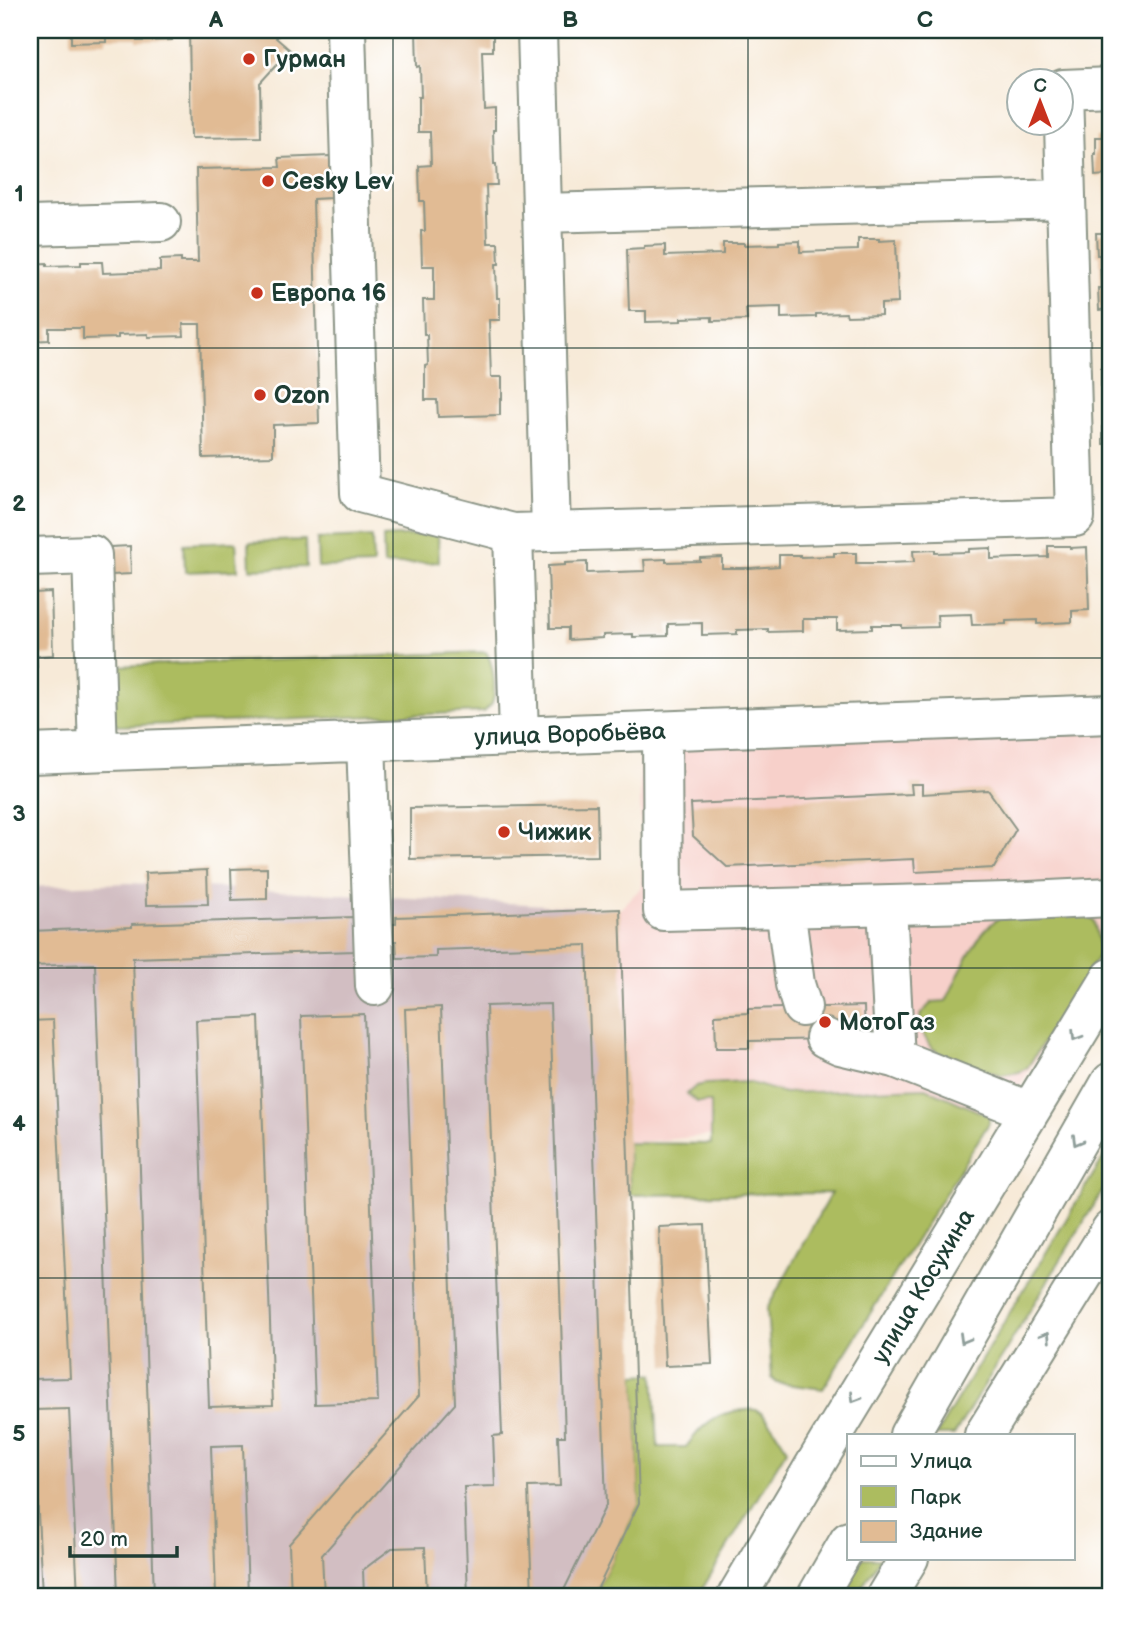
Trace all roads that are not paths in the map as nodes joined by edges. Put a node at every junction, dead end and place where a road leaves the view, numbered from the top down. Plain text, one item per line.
1 (346, 30) edge
2 (537, 30) edge
3 (1111, 87) edge
4 (1065, 199) junction
5 (542, 213) junction
6 (161, 222) dead end
7 (30, 226) edge
8 (551, 532) junction
9 (513, 533) junction
10 (30, 557) edge
11 (1111, 715) edge
12 (662, 730) junction
13 (519, 736) junction
14 (366, 742) junction
15 (98, 751) junction
16 (30, 754) edge
17 (1111, 897) edge
18 (887, 906) junction
19 (785, 908) junction
20 (1111, 978) edge
21 (375, 986) dead end
22 (802, 1007) dead end
23 (825, 1038) dead end
24 (895, 1058) junction
25 (1111, 1082) edge
26 (1029, 1111) junction
27 (1111, 1230) edge
28 (910, 1434) edge
29 (985, 1434) edge
30 (847, 1544) edge
31 (908, 1560) edge
32 (737, 1596) edge
33 (817, 1596) edge
34 (886, 1596) edge

1 - 9 street
2 - 5 street
3 - 4 street
4 - 5 street
4 - 8 street
5 - 8 street
6 - 7 street
8 - 9 street
9 - 13 street
10 - 15 street
11 - 12 street, улица Воробьёва
12 - 13 street, улица Воробьёва
12 - 19 street
13 - 14 street, улица Воробьёва
14 - 15 street, улица Воробьёва
14 - 21 street
15 - 16 street, улица Воробьёва
17 - 18 street
18 - 19 street
18 - 24 street
19 - 22 street
20 -> 26 street, улица Косухина
23 - 24 street
24 - 26 street
25 -> 28 street
26 -> 32 street, улица Косухина
29 -> 27 street
30 - 33 street
31 - 34 street

